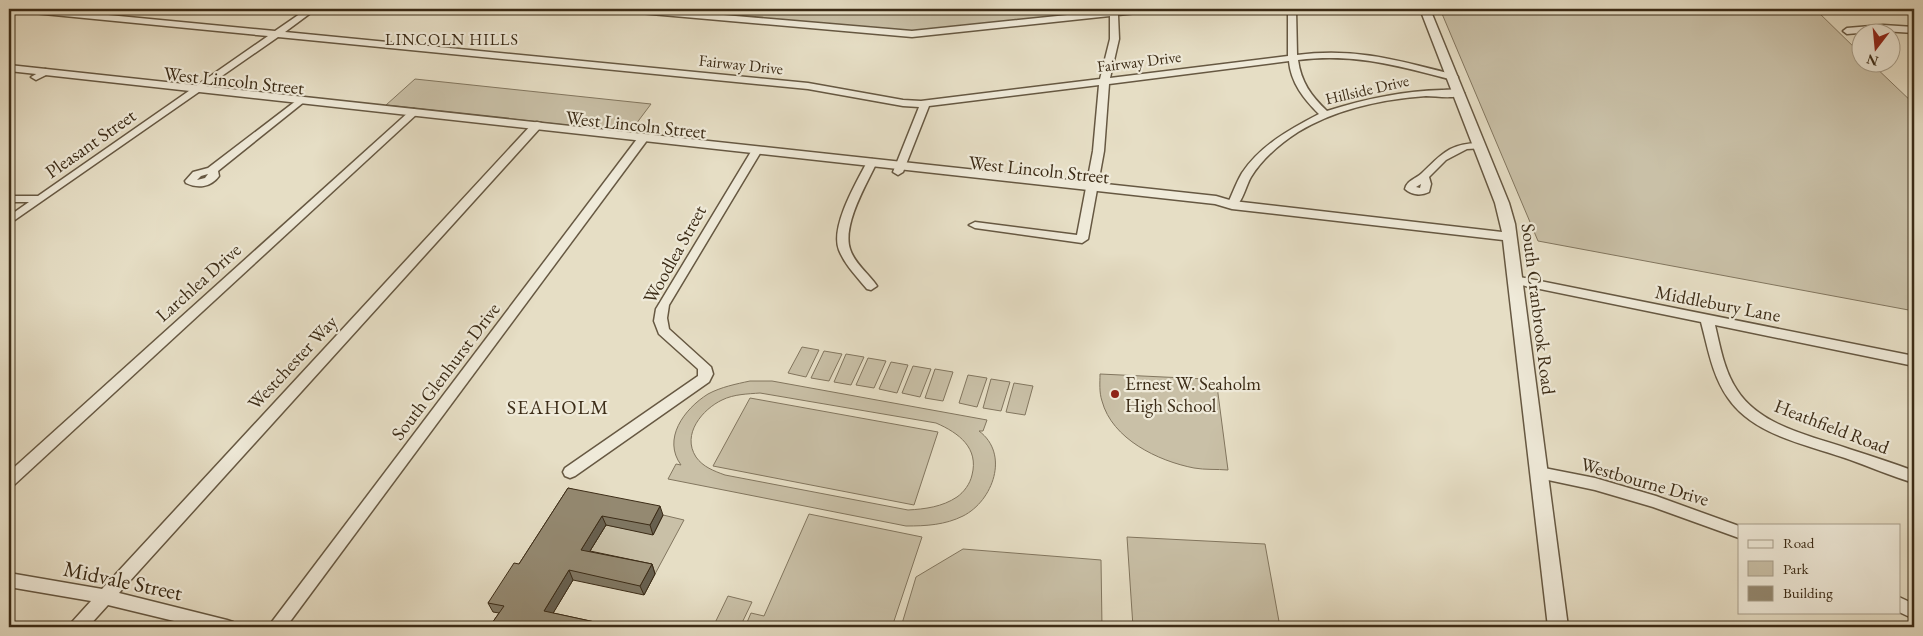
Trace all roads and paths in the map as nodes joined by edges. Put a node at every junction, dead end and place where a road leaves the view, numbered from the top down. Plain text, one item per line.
1 (23, 9) edge
2 (312, 9) edge
3 (628, 9) edge
4 (1147, 9) edge
5 (1292, 9) edge
6 (1425, 9) edge
7 (1113, 12) junction
8 (1914, 30) edge
9 (1847, 31) dead end
10 (277, 34) junction
11 (1293, 57) junction
12 (9, 68) edge
13 (9, 74) edge
14 (41, 75) junction
15 (1452, 77) junction
16 (1105, 80) junction
17 (194, 91) junction
18 (1459, 93) junction
19 (297, 103) junction
20 (925, 103) junction
21 (411, 115) junction
22 (1326, 115) junction
23 (534, 128) junction
24 (641, 140) junction
25 (1480, 146) junction
26 (755, 153) junction
27 (871, 166) junction
28 (900, 169) junction
29 (212, 170) dead end
30 (1424, 177) dead end
31 (1089, 190) junction
32 (9, 199) edge
33 (39, 199) junction
34 (1232, 205) junction
35 (9, 220) edge
36 (976, 225) dead end
37 (1510, 237) junction
38 (1515, 280) junction
39 (871, 286) dead end
40 (1707, 320) junction
41 (1914, 361) edge
42 (570, 472) dead end
43 (1538, 473) junction
44 (1914, 477) edge
45 (9, 481) edge
46 (1738, 532) edge
47 (9, 580) edge
48 (106, 597) junction
49 (1900, 605) edge
50 (1914, 612) edge
51 (78, 627) edge
52 (227, 627) edge
53 (276, 627) edge
54 (1558, 627) edge

1 - 10 street, Fairway Drive
2 - 10 street, Pleasant Street
3 - 7 street
4 - 7 street
5 - 11 street
6 - 15 street, South Cranbrook Road
7 - 16 street
8 - 9 street
10 - 17 street, Pleasant Street
10 - 20 street, Fairway Drive
11 - 15 street, Fairway Drive
11 - 16 street, Fairway Drive
11 - 22 street
12 - 14 street, West Lincoln Street
13 - 14 street, West Lincoln Street
14 - 17 street, West Lincoln Street
15 - 18 street, South Cranbrook Road
16 - 20 street, Fairway Drive
16 - 31 street
17 - 19 street, West Lincoln Street
17 - 33 street, Pleasant Street
18 - 22 street, Hillside Drive
18 - 25 street, South Cranbrook Road
19 - 21 street, West Lincoln Street
19 - 29 street
20 - 28 street
21 - 23 street, West Lincoln Street
21 - 45 street, Larchlea Drive
22 - 34 street, Hillside Drive
23 - 24 street, West Lincoln Street
23 - 48 street, Westchester Way
24 - 26 street, West Lincoln Street
24 - 53 street, South Glenhurst Drive
25 - 30 street
25 - 37 street, South Cranbrook Road
26 - 27 street, West Lincoln Street
26 - 42 street, Woodlea Street
27 - 28 street, West Lincoln Street
27 - 39 street
28 - 31 street, West Lincoln Street
31 - 34 street, West Lincoln Street
31 - 36 street
32 - 33 street
33 - 35 street, Pleasant Street
34 - 37 street, West Lincoln Street
37 - 38 street, South Cranbrook Road
38 - 40 street, Middlebury Lane
38 - 43 street, South Cranbrook Road
40 - 41 street, Middlebury Lane
40 - 44 street, Heathfield Road
43 - 46 street, Westbourne Drive
43 - 54 street, South Cranbrook Road
47 - 48 street, Midvale Street
48 - 51 street, Westchester Way
48 - 52 street, Midvale Street
49 - 50 street

